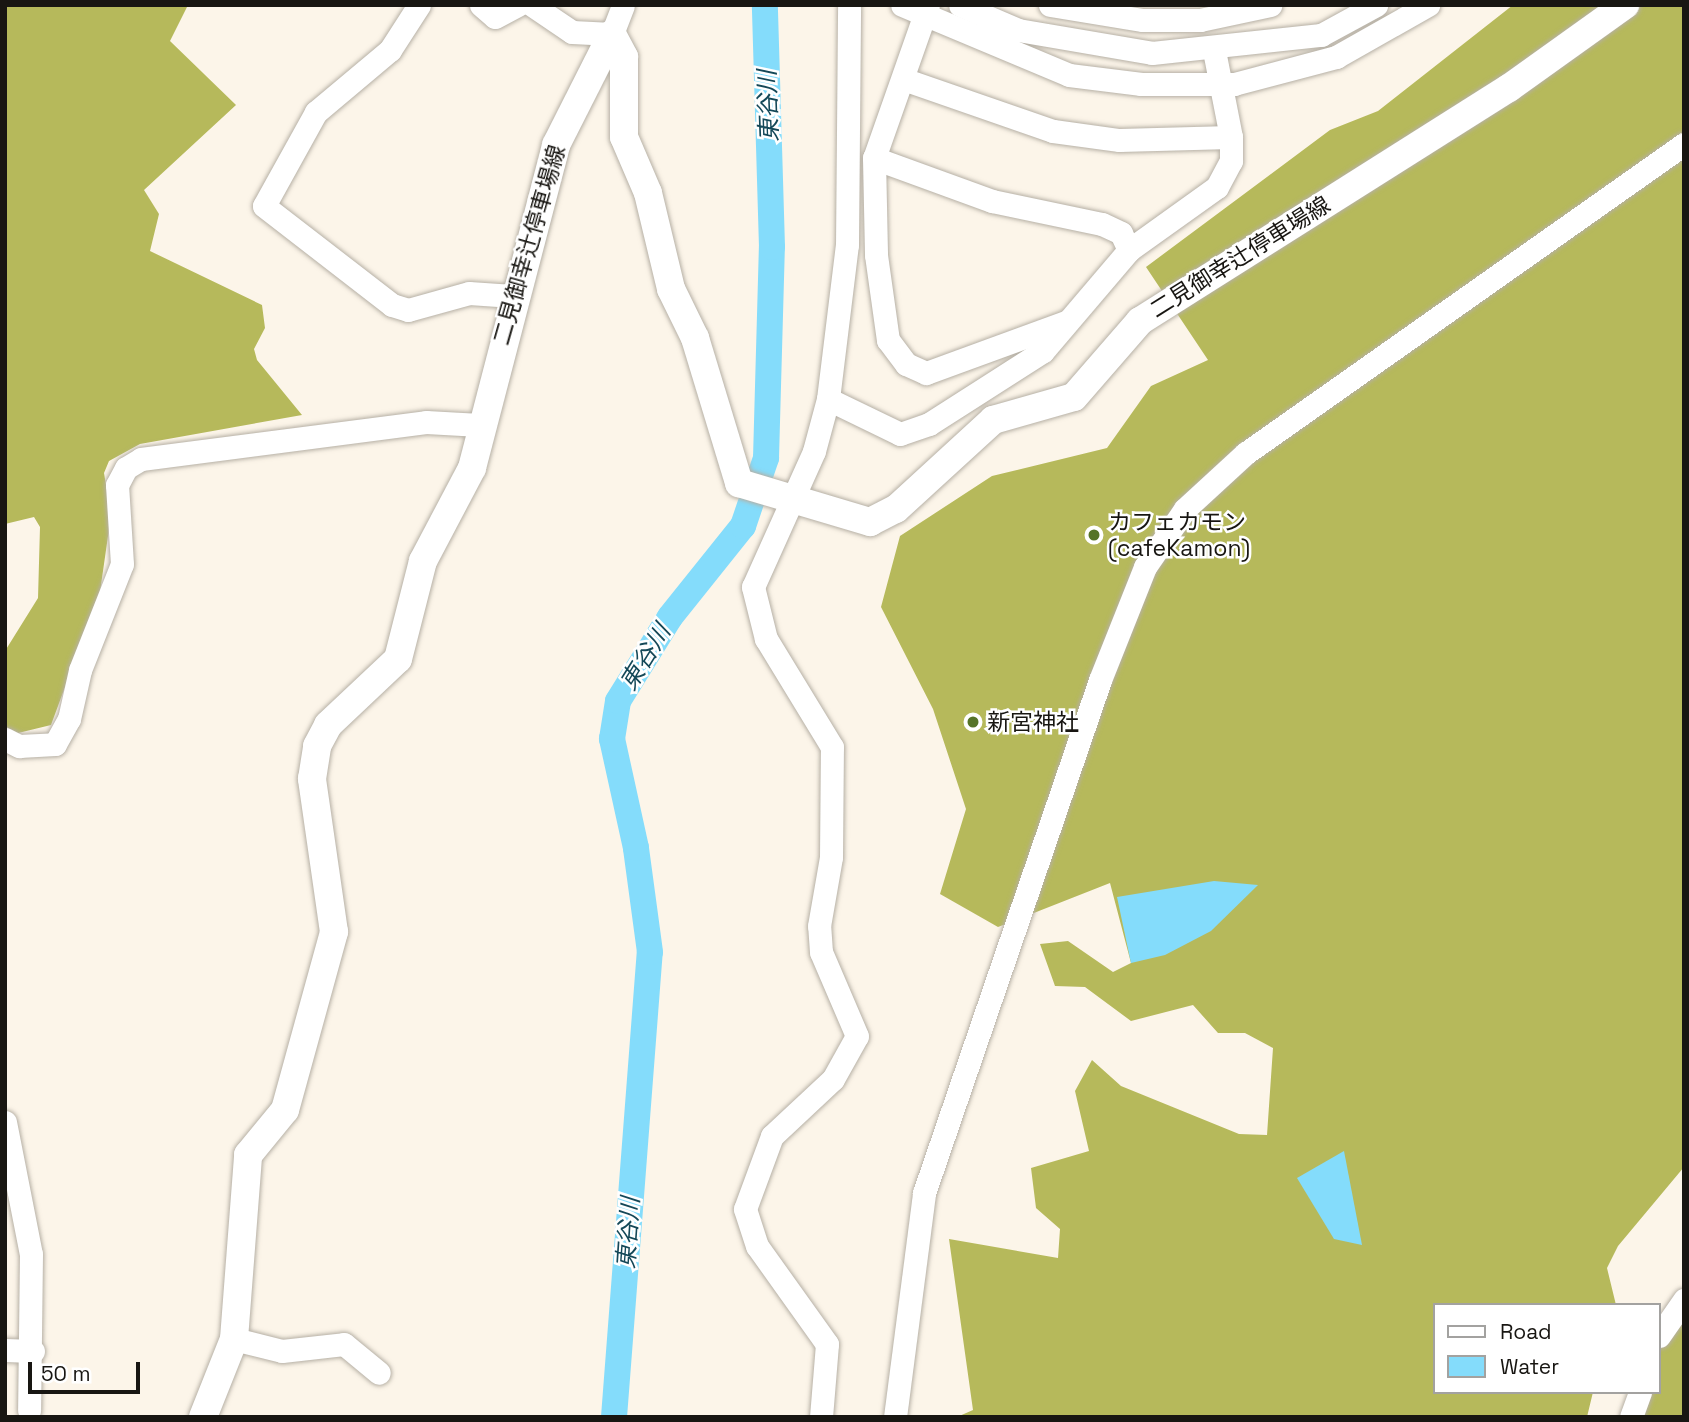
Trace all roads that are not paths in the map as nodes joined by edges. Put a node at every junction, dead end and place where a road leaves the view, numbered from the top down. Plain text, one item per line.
1 (418, 5) edge
2 (481, 5) edge
3 (518, 5) edge
4 (532, 5) edge
5 (622, 5) edge
6 (849, 5) edge
7 (902, 5) edge
8 (960, 5) edge
9 (1050, 5) edge
10 (1376, 5) edge
11 (1428, 5) edge
12 (1625, 5) edge
13 (1265, 6) edge
14 (926, 10) edge
15 (612, 34) junction
16 (1214, 50) junction
17 (902, 79) junction
18 (1221, 84) junction
19 (1231, 137) junction
20 (1684, 144) edge
21 (874, 158) junction
22 (1129, 250) junction
23 (513, 296) junction
24 (1065, 322) junction
25 (828, 399) junction
26 (480, 425) junction
27 (789, 502) junction
28 (5, 739) edge
29 (5, 1122) edge
30 (1684, 1300) edge
31 (1661, 1333) edge
32 (234, 1339) junction
33 (5, 1350) edge
34 (33, 1351) junction
35 (379, 1373) dead end
36 (1639, 1394) edge
37 (29, 1410) dead end
38 (204, 1417) edge
39 (821, 1417) edge
40 (895, 1417) edge
41 (1631, 1417) edge

1 - 23 street
2 - 3 street
4 - 15 street
5 - 15 street
6 - 25 street
7 - 14 street
8 - 16 street
9 - 13 street
10 - 16 street
11 - 18 street
12 - 27 main road, 二見御幸辻停車場線
14 - 17 street
14 - 18 street
15 - 23 main road, 二見御幸辻停車場線
15 - 27 main road, 二見御幸辻停車場線
16 - 18 street
17 - 19 street
17 - 21 street
18 - 19 street
19 - 22 street
20 - 40 street
21 - 22 street
21 - 24 street
22 - 24 street
23 - 26 main road, 二見御幸辻停車場線
24 - 25 street
25 - 27 street
26 - 28 street
26 - 32 main road, 二見御幸辻停車場線
27 - 39 street
29 - 34 street
30 - 31 street
32 - 35 street
32 - 38 main road, 二見御幸辻停車場線
33 - 34 street
34 - 37 street
36 - 41 street

